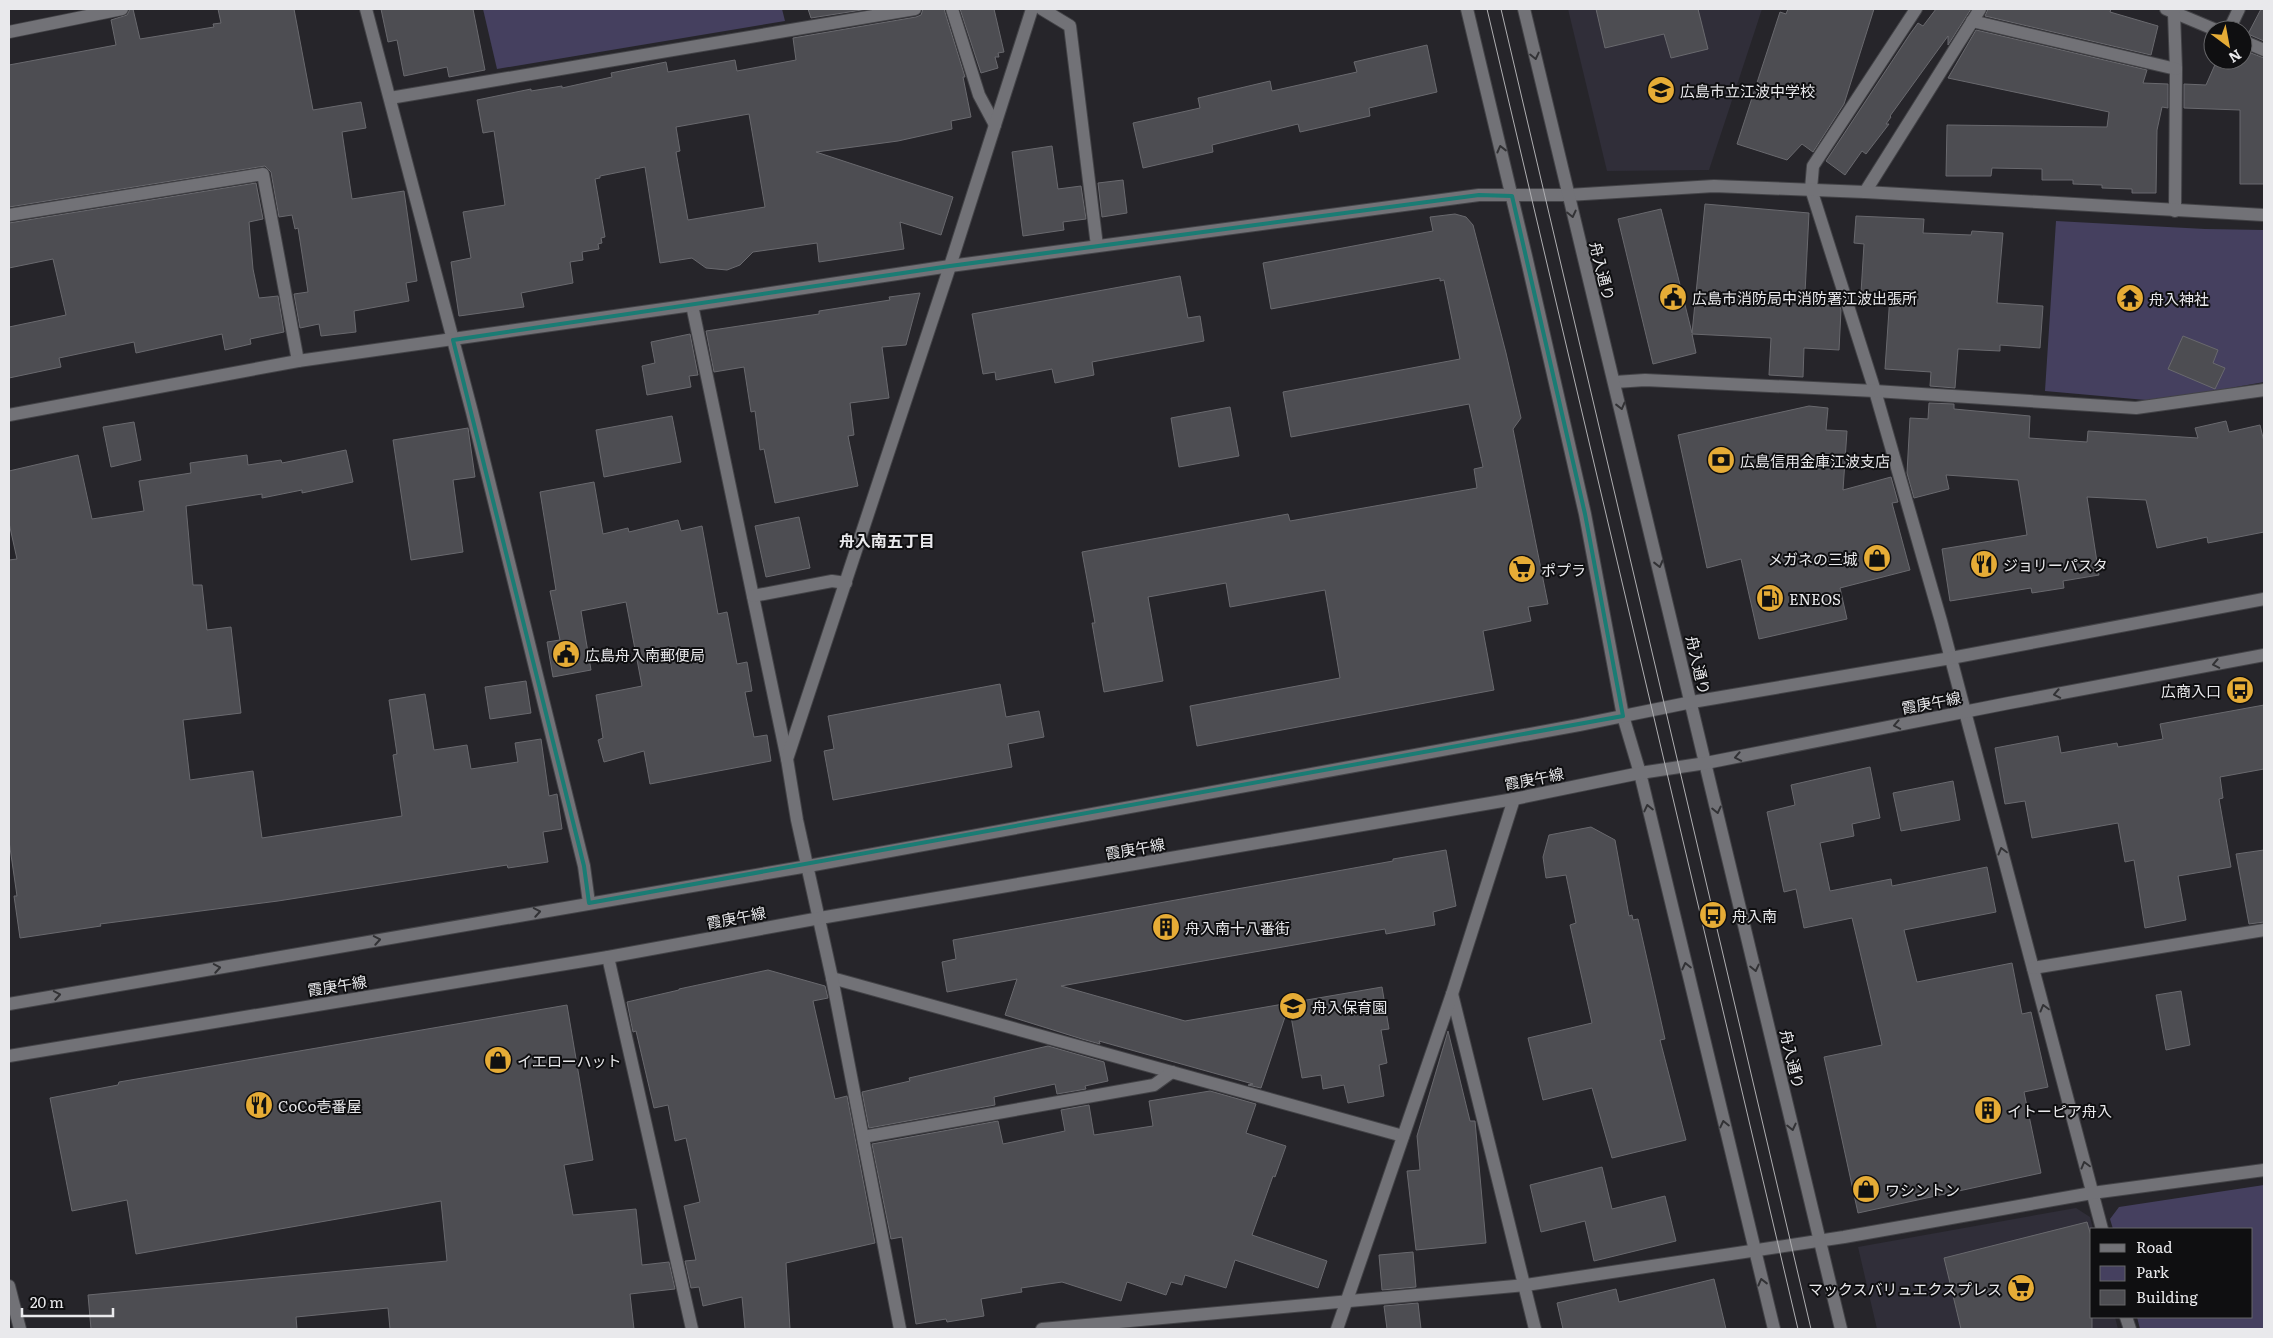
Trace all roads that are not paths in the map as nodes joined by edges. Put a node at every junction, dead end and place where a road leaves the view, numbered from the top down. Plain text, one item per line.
1 (122, 9) edge
2 (366, 9) edge
3 (915, 9) edge
4 (952, 9) edge
5 (1032, 9) edge
6 (1042, 9) edge
7 (1467, 9) edge
8 (1524, 9) edge
9 (1916, 9) edge
10 (1980, 9) edge
11 (2170, 11) edge
12 (72, 13) edge
13 (1972, 21) junction
14 (2203, 25) edge
15 (9, 32) edge
16 (2176, 69) junction
17 (390, 98) junction
18 (995, 125) junction
19 (1811, 189) junction
20 (1865, 192) junction
21 (1568, 195) junction
22 (1512, 196) junction
23 (2175, 211) junction
24 (2264, 215) edge
25 (9, 216) edge
26 (1097, 246) junction
27 (950, 266) junction
28 (692, 305) junction
29 (453, 340) junction
30 (298, 361) junction
31 (1615, 382) junction
32 (2264, 390) edge
33 (1875, 391) junction
34 (9, 415) edge
35 (846, 584) junction
36 (753, 596) junction
37 (2264, 599) edge
38 (2264, 655) edge
39 (1951, 658) junction
40 (1692, 702) junction
41 (1965, 711) junction
42 (1624, 716) junction
43 (787, 759) junction
44 (1706, 763) junction
45 (1640, 773) junction
46 (1514, 799) junction
47 (808, 866) junction
48 (589, 903) junction
49 (820, 918) junction
50 (2264, 930) edge
51 (608, 957) junction
52 (2034, 968) junction
53 (832, 978) junction
54 (1452, 994) junction
55 (9, 1004) edge
56 (9, 1056) edge
57 (1172, 1072) junction
58 (1403, 1136) junction
59 (863, 1138) junction
60 (2264, 1170) edge
61 (2092, 1193) junction
62 (2102, 1228) edge
63 (1819, 1241) junction
64 (1754, 1251) junction
65 (1526, 1285) junction
66 (9, 1286) edge
67 (1348, 1300) junction
68 (20, 1329) edge
69 (692, 1329) edge
70 (900, 1329) edge
71 (1042, 1329) edge
72 (1337, 1329) edge
73 (1535, 1329) edge
74 (1774, 1329) edge
75 (1841, 1329) edge

1 - 12 street
2 - 17 street
3 - 17 street
4 - 18 street
5 - 18 street
6 - 26 street
22 -> 7 street
8 -> 21 street, 舟入通り
9 - 19 street
10 - 13 street
11 - 14 street
11 - 16 street
12 - 15 street
13 - 16 street
13 - 20 street
16 - 23 street
17 - 29 street
18 - 27 street
19 - 20 street
19 - 21 street
19 - 33 street
20 - 23 street
21 - 22 street
21 -> 31 street, 舟入通り
22 - 26 street
22 - 42 street
23 - 24 street
25 - 30 street
26 - 27 street
27 - 28 street
27 - 35 street
28 - 29 street
28 - 36 street
29 - 30 street
29 - 48 street
30 - 34 street
31 - 33 street
31 -> 40 street, 舟入通り
32 - 33 street
33 - 39 street
35 - 36 street
35 - 43 street
36 - 43 street
37 - 39 street
38 -> 41 street, 霞庚午線
39 - 40 street
39 - 41 street
40 - 42 street
40 - 44 street, 舟入通り
41 -> 44 street, 霞庚午線
52 -> 41 street
42 - 45 street
42 - 47 street
43 - 47 street
44 - 45 street, 霞庚午線
44 -> 63 street, 舟入通り
45 - 46 street, 霞庚午線
64 -> 45 street
46 - 49 street, 霞庚午線
46 - 54 street
47 - 48 street
47 - 49 street
55 -> 48 street
49 - 51 street, 霞庚午線
49 - 53 street
50 - 52 street
51 - 56 street, 霞庚午線
51 - 69 street
61 -> 52 street
53 - 57 street
53 - 59 street
54 - 58 street
54 - 65 street
57 - 58 street
57 - 59 street
58 - 67 street
59 - 70 street
60 - 61 street
61 - 62 street
61 - 63 street
63 - 64 street
63 - 75 street, 舟入通り
64 - 65 street
74 -> 64 street
65 - 67 street
65 - 73 street
66 - 68 street
67 - 71 street
67 - 72 street

